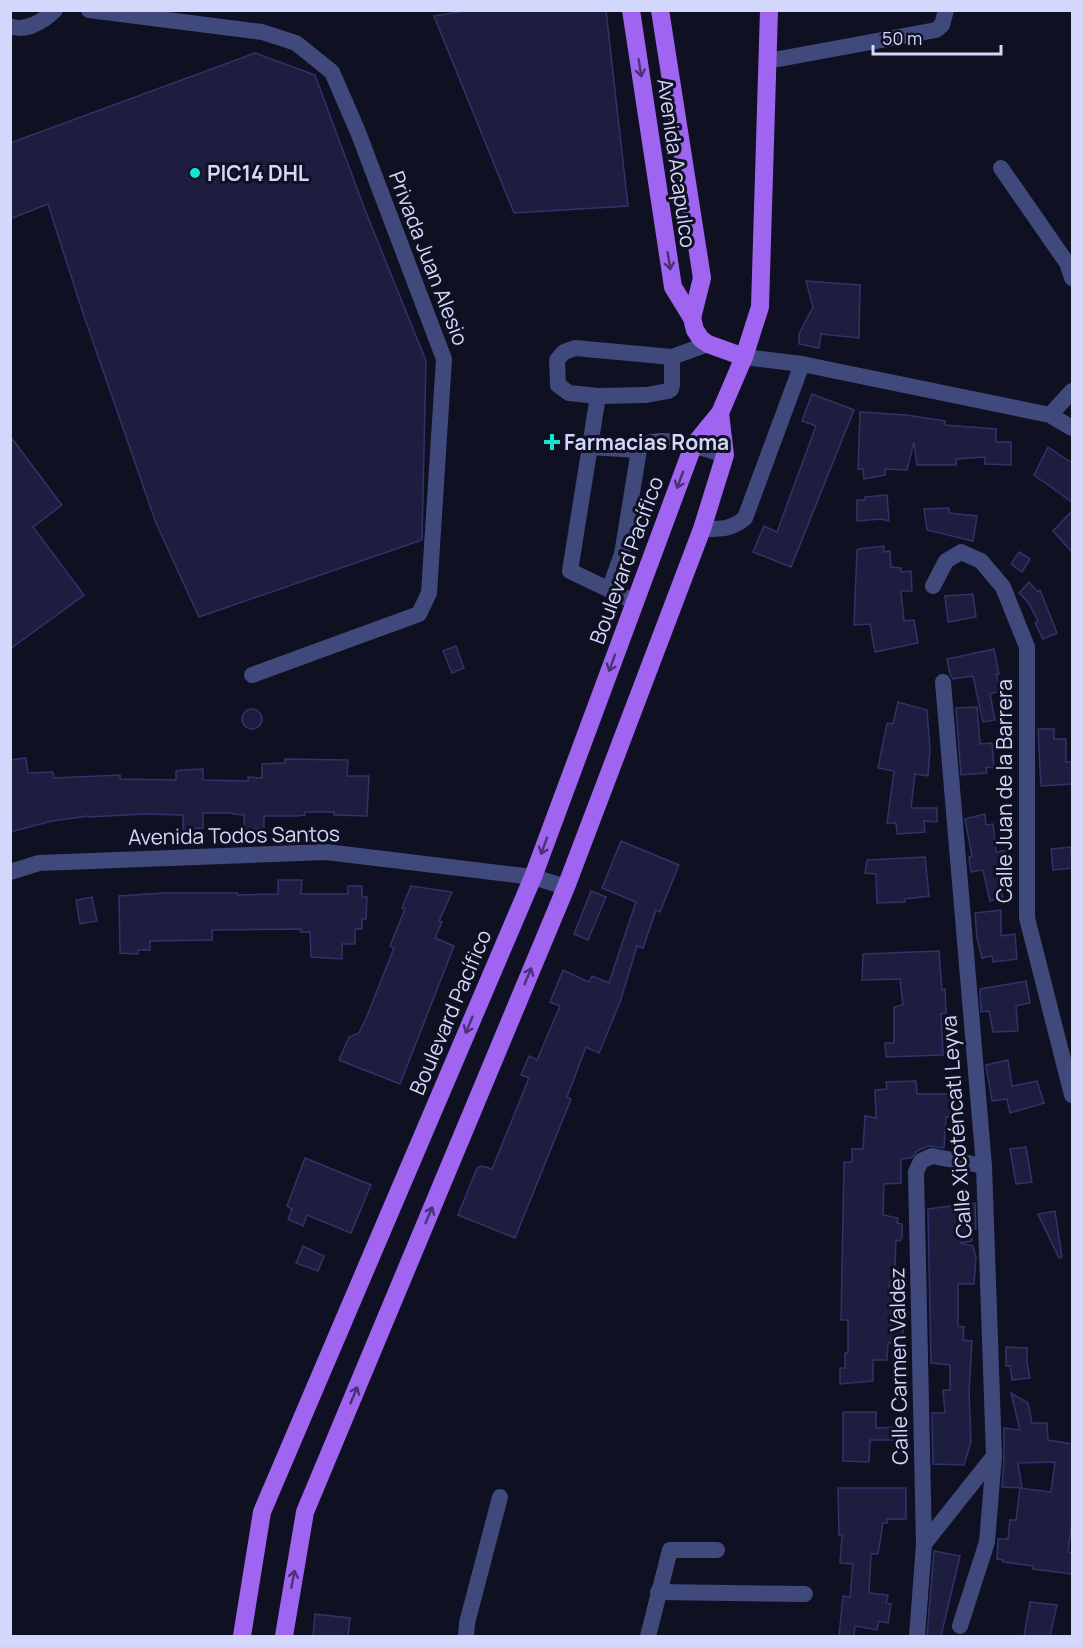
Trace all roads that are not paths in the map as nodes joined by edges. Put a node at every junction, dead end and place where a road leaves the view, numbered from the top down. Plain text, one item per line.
1 (56, 10) edge
2 (89, 10) edge
3 (631, 10) edge
4 (660, 10) edge
5 (769, 10) edge
6 (946, 10) edge
7 (10, 26) edge
8 (768, 61) junction
9 (1001, 168) dead end
10 (1072, 278) edge
11 (692, 318) junction
12 (708, 344) junction
13 (672, 357) junction
14 (744, 357) junction
15 (802, 364) junction
16 (1072, 391) edge
17 (598, 396) junction
18 (720, 412) junction
19 (1050, 415) junction
20 (1072, 428) edge
21 (693, 446) junction
22 (590, 447) junction
23 (639, 450) junction
24 (725, 455) junction
25 (702, 529) junction
26 (933, 586) dead end
27 (609, 590) junction
28 (635, 602) junction
29 (252, 675) dead end
30 (943, 682) dead end
31 (10, 873) edge
32 (532, 877) junction
33 (566, 887) junction
34 (1072, 1095) edge
35 (984, 1166) junction
36 (994, 1456) junction
37 (500, 1497) dead end
38 (924, 1544) junction
39 (717, 1550) dead end
40 (658, 1592) junction
41 (805, 1594) dead end
42 (960, 1626) dead end
43 (242, 1636) edge
44 (284, 1636) edge
45 (466, 1636) edge
46 (648, 1636) edge
47 (917, 1636) edge

1 - 7 street
2 - 29 street, Privada Juan Alesio
3 -> 11 main road, Avenida Acapulco
4 - 11 main road, Avenida Acapulco
5 - 8 main road, Boulevard Pacífico
6 - 8 street
8 - 14 main road, Boulevard Pacífico
9 - 10 street
11 - 12 main road, Avenida Acapulco
12 - 13 street
12 - 14 main road
13 - 17 street
13 - 17 street
14 - 15 street
14 - 18 main road, Boulevard Pacífico
15 - 19 street
15 - 25 street
16 - 19 street
17 - 22 street
18 - 21 main road, Boulevard Pacífico
18 - 24 main road
19 - 20 street
21 - 23 street
21 - 24 street
21 -> 28 main road, Boulevard Pacífico
22 - 23 street
22 - 27 street
23 - 27 street
24 - 25 main road
25 - 33 main road
26 - 34 street, Calle Juan de la Barrera
27 - 28 street
28 -> 32 main road, Boulevard Pacífico
30 - 35 street, Calle Xicoténcatl Leyva
31 - 32 street, Avenida Todos Santos
32 - 33 street, Avenida Todos Santos
32 -> 43 main road, Boulevard Pacífico
44 -> 33 main road
35 - 36 street, Calle Xicoténcatl Leyva
35 - 38 street, Calle Carmen Valdez
36 - 38 street
36 - 42 street, Calle Xicoténcatl Leyva
37 - 45 street
38 - 47 street, Calle Carmen Valdez
39 - 40 street
40 - 41 street
40 - 46 street

